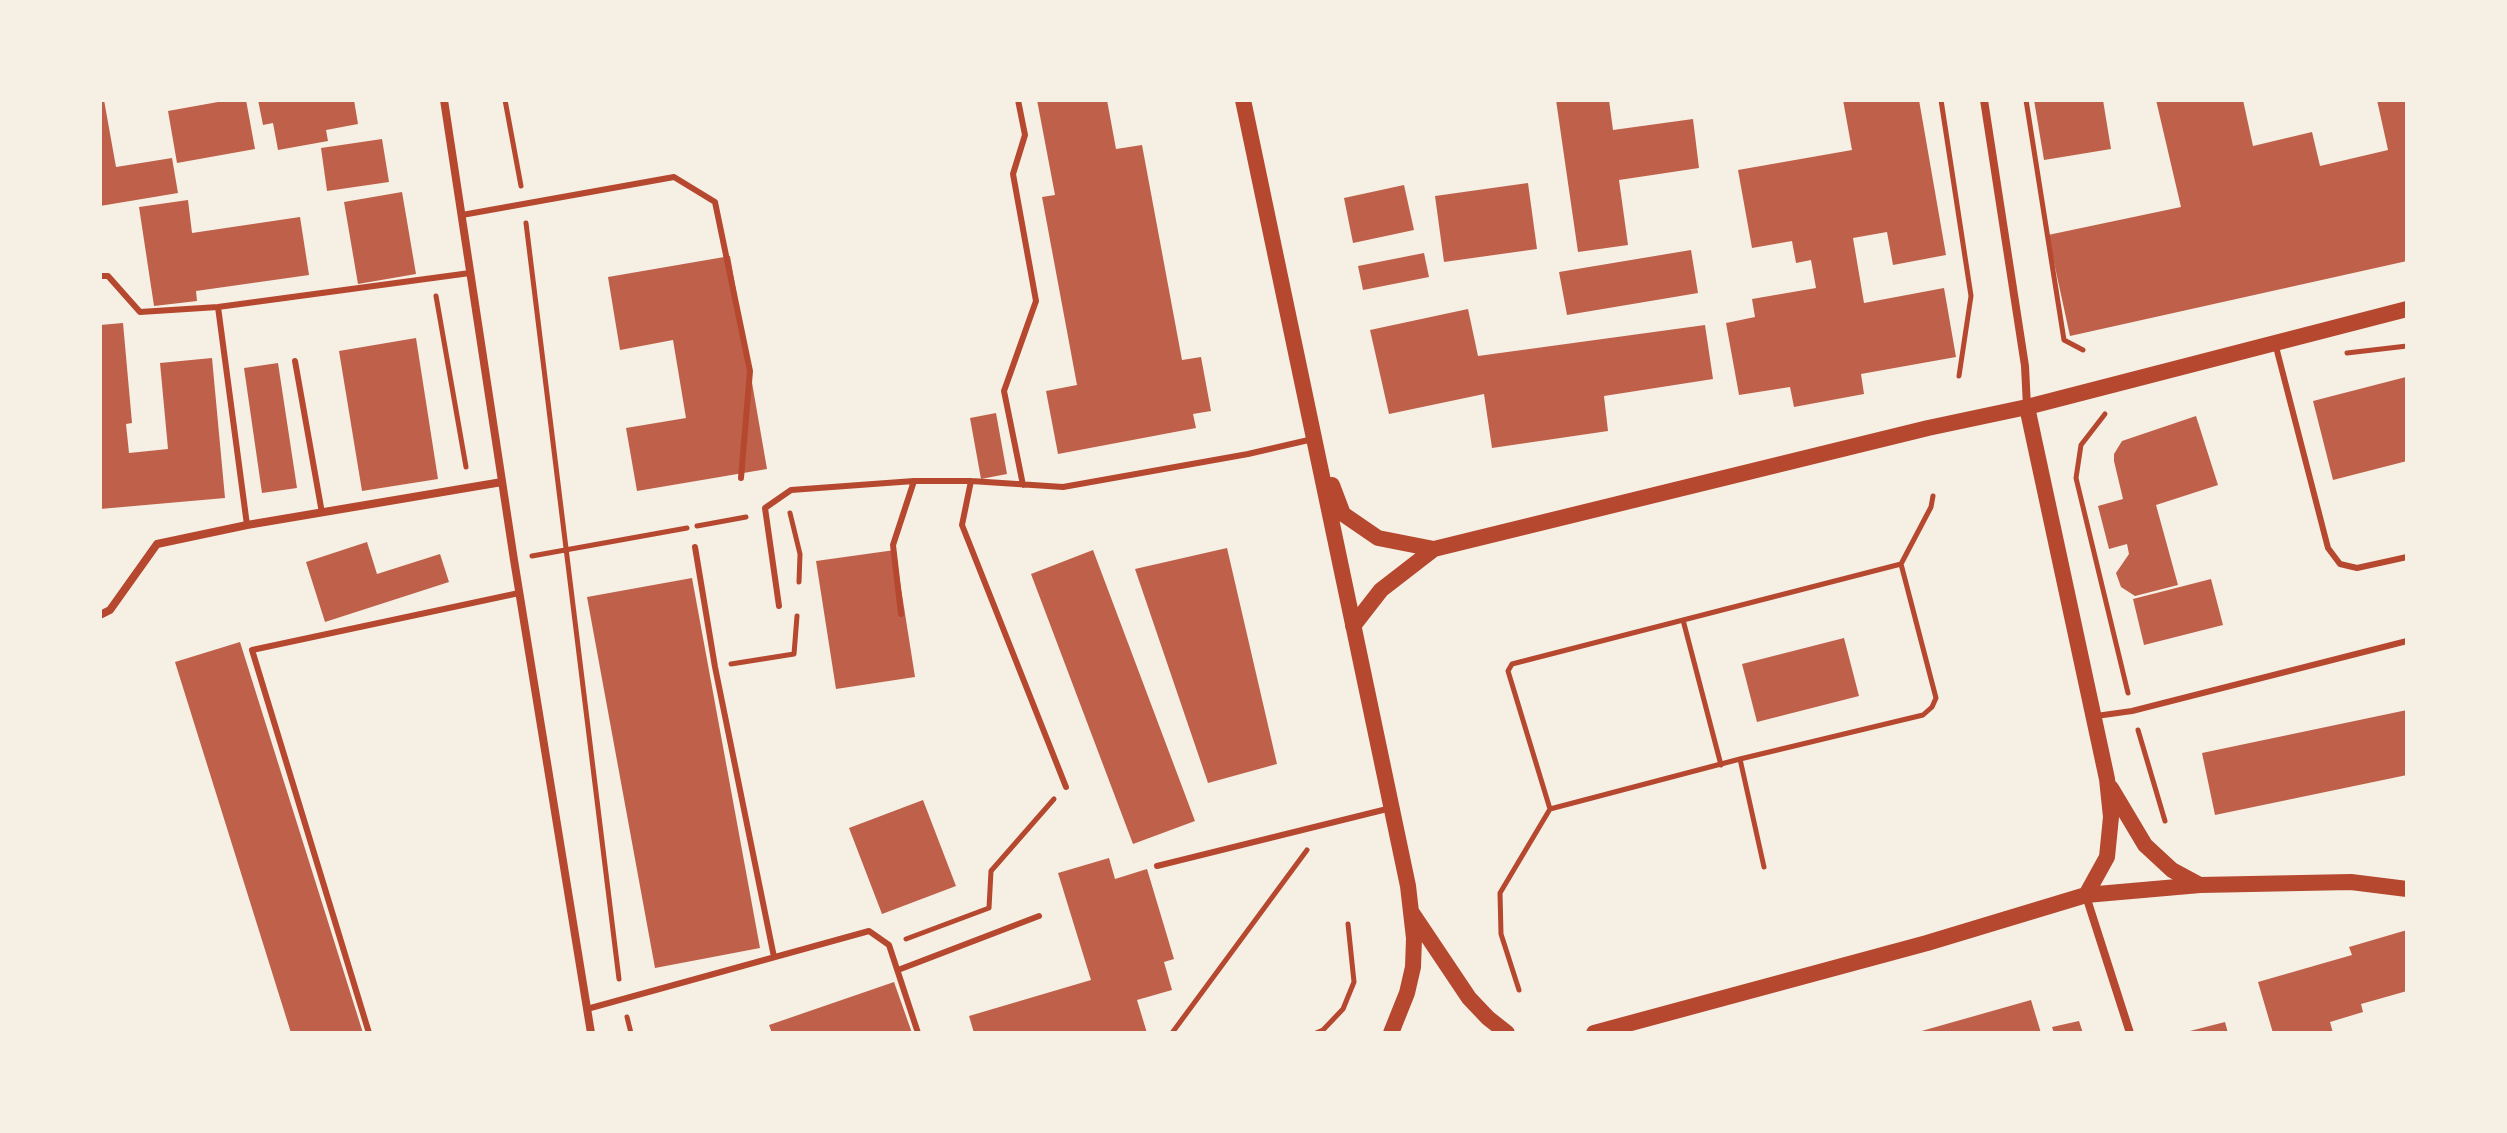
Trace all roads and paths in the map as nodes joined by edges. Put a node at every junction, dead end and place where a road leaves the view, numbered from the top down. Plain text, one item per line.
1 (444, 100) edge
2 (505, 100) edge
3 (1018, 100) edge
4 (1243, 100) edge
5 (1941, 100) edge
6 (1984, 100) edge
7 (2026, 100) edge
8 (524, 204) junction
9 (462, 215) junction
10 (470, 273) junction
11 (100, 276) edge
12 (433, 278) junction
13 (218, 307) junction
14 (2407, 309) edge
15 (2274, 341) junction
16 (2083, 350) dead end
17 (295, 361) dead end
18 (1959, 376) dead end
19 (2027, 407) junction
20 (2104, 415) dead end
21 (1313, 439) junction
22 (741, 478) dead end
23 (914, 481) junction
24 (971, 481) junction
25 (502, 482) junction
26 (1023, 485) junction
27 (470, 488) junction
28 (1933, 496) dead end
29 (322, 513) junction
30 (247, 525) junction
31 (695, 547) dead end
32 (1434, 549) junction
33 (2407, 557) edge
34 (1901, 564) junction
35 (519, 593) junction
36 (779, 606) dead end
37 (901, 614) dead end
38 (100, 615) edge
39 (1683, 620) junction
40 (1353, 626) junction
41 (2407, 641) edge
42 (2132, 711) junction
43 (2093, 716) junction
44 (1740, 759) junction
45 (1721, 765) junction
46 (2107, 779) junction
47 (1066, 787) joint
48 (1391, 808) junction
49 (1550, 809) junction
50 (2165, 821) dead end
51 (1326, 824) junction
52 (1157, 866) dead end
53 (1764, 867) dead end
54 (2200, 885) junction
55 (2407, 889) edge
56 (2086, 895) junction
57 (1411, 911) junction
58 (1039, 916) dead end
59 (1348, 924) dead end
60 (889, 945) junction
61 (774, 957) junction
62 (898, 970) junction
63 (1519, 990) dead end
64 (621, 999) junction
65 (587, 1009) junction
66 (369, 1033) edge
67 (591, 1033) edge
68 (631, 1033) edge
69 (918, 1033) edge
70 (1172, 1033) edge
71 (1316, 1033) edge
72 (1391, 1033) edge
73 (1507, 1033) edge
74 (1594, 1033) edge
75 (2130, 1033) edge

1 - 9 street
2 - 8 path
3 - 26 lane
4 - 21 main road
5 - 18 path
6 - 19 street
7 - 16 path
8 - 9 lane
8 - 22 lane
8 - 64 path
9 - 10 street
10 - 12 lane
10 - 25 street
11 - 13 lane
12 - 13 lane
12 - 27 path
13 - 30 lane
14 - 15 main road
15 - 19 main road
15 - 33 lane
17 - 29 lane
19 - 32 main road
19 - 43 main road
20 - 42 path
21 - 26 lane
21 - 32 main road
21 - 40 main road
23 - 24 lane
23 - 36 lane
23 - 37 lane
24 - 26 lane
24 - 47 lane
25 - 27 street
25 - 35 street
27 - 29 street
28 - 34 path
29 - 30 street
30 - 38 street
31 - 61 lane
32 - 40 main road
34 - 39 path
34 - 44 path
35 - 65 street
35 - 66 lane
39 - 45 path
39 - 49 path
40 - 48 main road
41 - 42 lane
42 - 43 lane
42 - 50 path
43 - 46 main road
44 - 45 path
44 - 53 path
45 - 49 path
46 - 54 main road
46 - 56 main road
47 - 60 path
48 - 51 lane
48 - 57 main road
49 - 63 path
51 - 52 lane
51 - 70 path
54 - 55 main road
54 - 56 main road
56 - 74 main road
56 - 75 street
57 - 72 main road
57 - 73 main road
58 - 62 lane
59 - 71 path
60 - 61 lane
60 - 62 lane
61 - 64 lane
62 - 69 lane
64 - 65 lane
64 - 68 path
65 - 67 street

